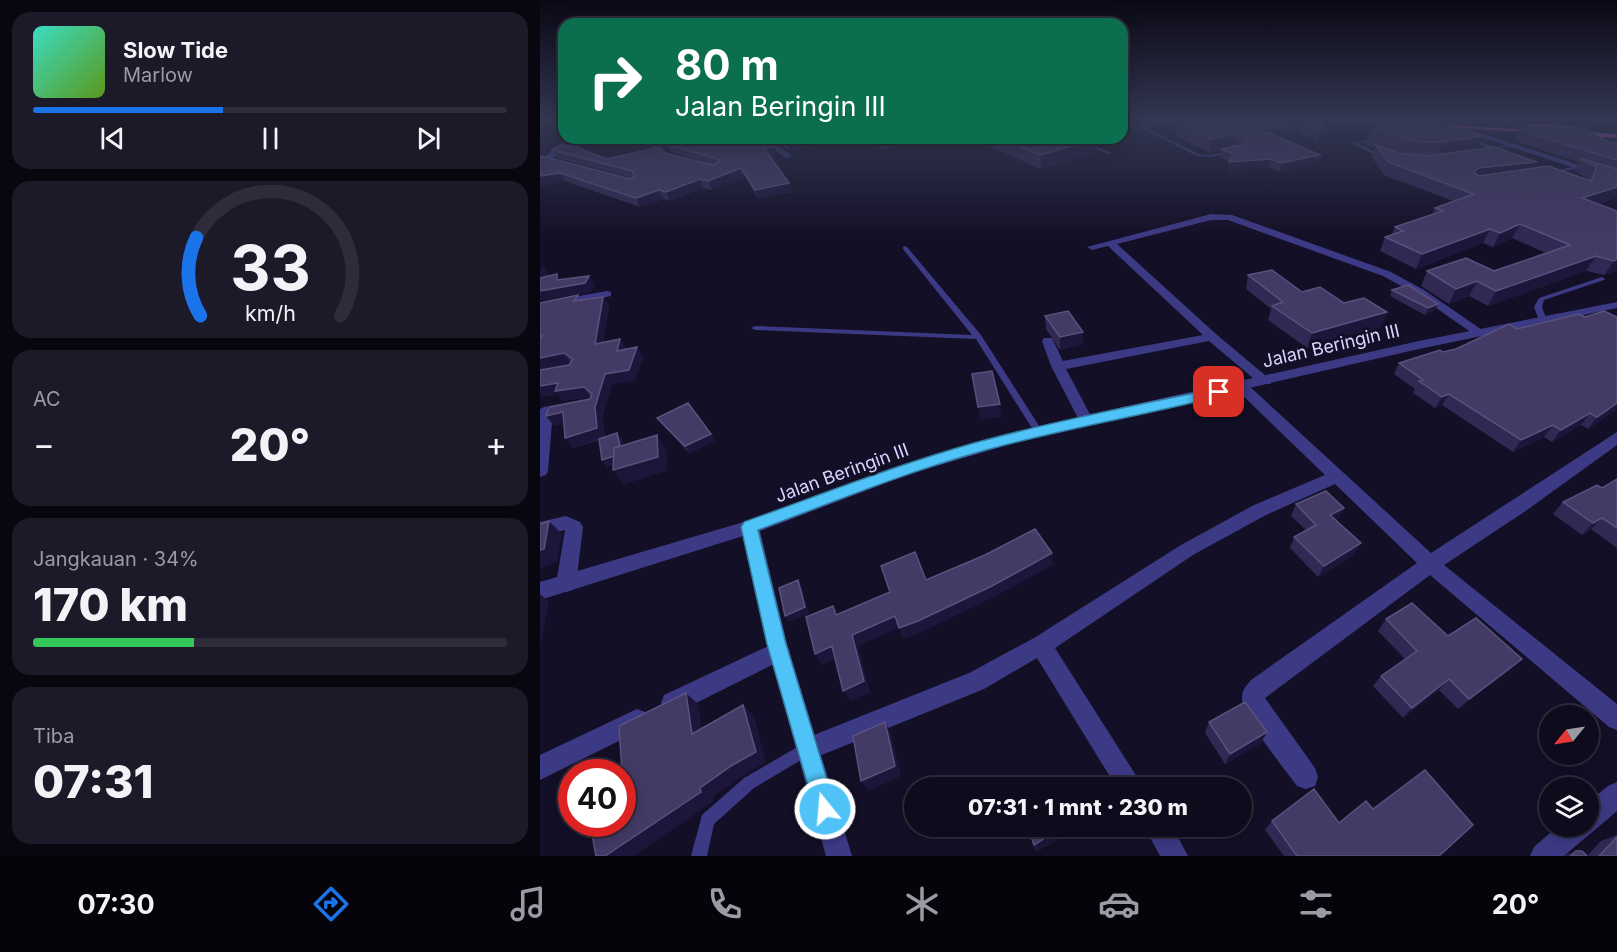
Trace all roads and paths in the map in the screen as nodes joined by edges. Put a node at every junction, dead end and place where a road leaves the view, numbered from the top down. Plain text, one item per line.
1 (676, 159) edge
2 (1552, 159) edge
3 (549, 160) joint
4 (558, 163) edge
5 (690, 163) edge
6 (540, 164) edge
7 (1577, 167) junction
8 (1544, 175) edge
9 (1617, 180) edge
10 (1111, 243) junction
11 (1092, 247) dead end
12 (905, 248) dead end
13 (1602, 279) dead end
14 (607, 294) dead end
15 (1617, 305) edge
16 (540, 307) edge
17 (1543, 321) junction
18 (755, 328) dead end
19 (1479, 332) junction
20 (978, 337) junction
21 (1212, 337) junction
22 (1048, 341) dead end
23 (1058, 366) junction
24 (1265, 381) junction
25 (1242, 387) junction
26 (548, 411) edge
27 (1086, 420) junction
28 (1038, 431) junction
29 (1617, 437) edge
30 (541, 466) edge
31 (1336, 477) junction
32 (750, 527) junction
33 (540, 529) edge
34 (1430, 564) junction
35 (566, 585) junction
36 (540, 591) edge
37 (1041, 645) junction
38 (779, 651) junction
39 (1617, 719) edge
40 (807, 749) junction
41 (540, 768) edge
42 (1125, 777) edge
43 (1306, 777) dead end
44 (1617, 795) edge
45 (1599, 810) edge
46 (1163, 837) edge
47 (1566, 837) edge
48 (699, 856) edge
49 (839, 856) edge
50 (1175, 856) edge
51 (1543, 856) edge

1 - 5 street
2 - 7 street
3 - 4 street
3 - 6 street
7 - 8 lane
7 - 9 street
10 - 11 street
10 - 19 street
10 - 21 street
12 - 20 lane
13 - 17 lane
14 - 16 street
15 - 17 street, Jalan Beringin III
17 - 19 street, Jalan Beringin III
18 - 20 lane
19 - 24 street, Jalan Beringin III
20 - 28 lane
21 - 23 street
21 - 24 street
22 - 23 street
23 - 27 street
24 - 25 street, Jalan Beringin III
25 - 27 street, Jalan Beringin III
25 - 31 street
26 - 30 street
27 - 28 street, Jalan Beringin III
28 - 32 street, Jalan Beringin III
29 - 34 street
31 - 34 street
31 - 37 street
32 - 35 street, Jalan Beringin III
32 - 38 street
33 - 35 street
34 - 39 street
34 - 43 street
35 - 36 street, Jalan Beringin III
37 - 40 street
37 - 42 street
38 - 40 street
38 - 41 street
40 - 48 lane
40 - 49 street
44 - 45 street
46 - 50 street
47 - 51 street

